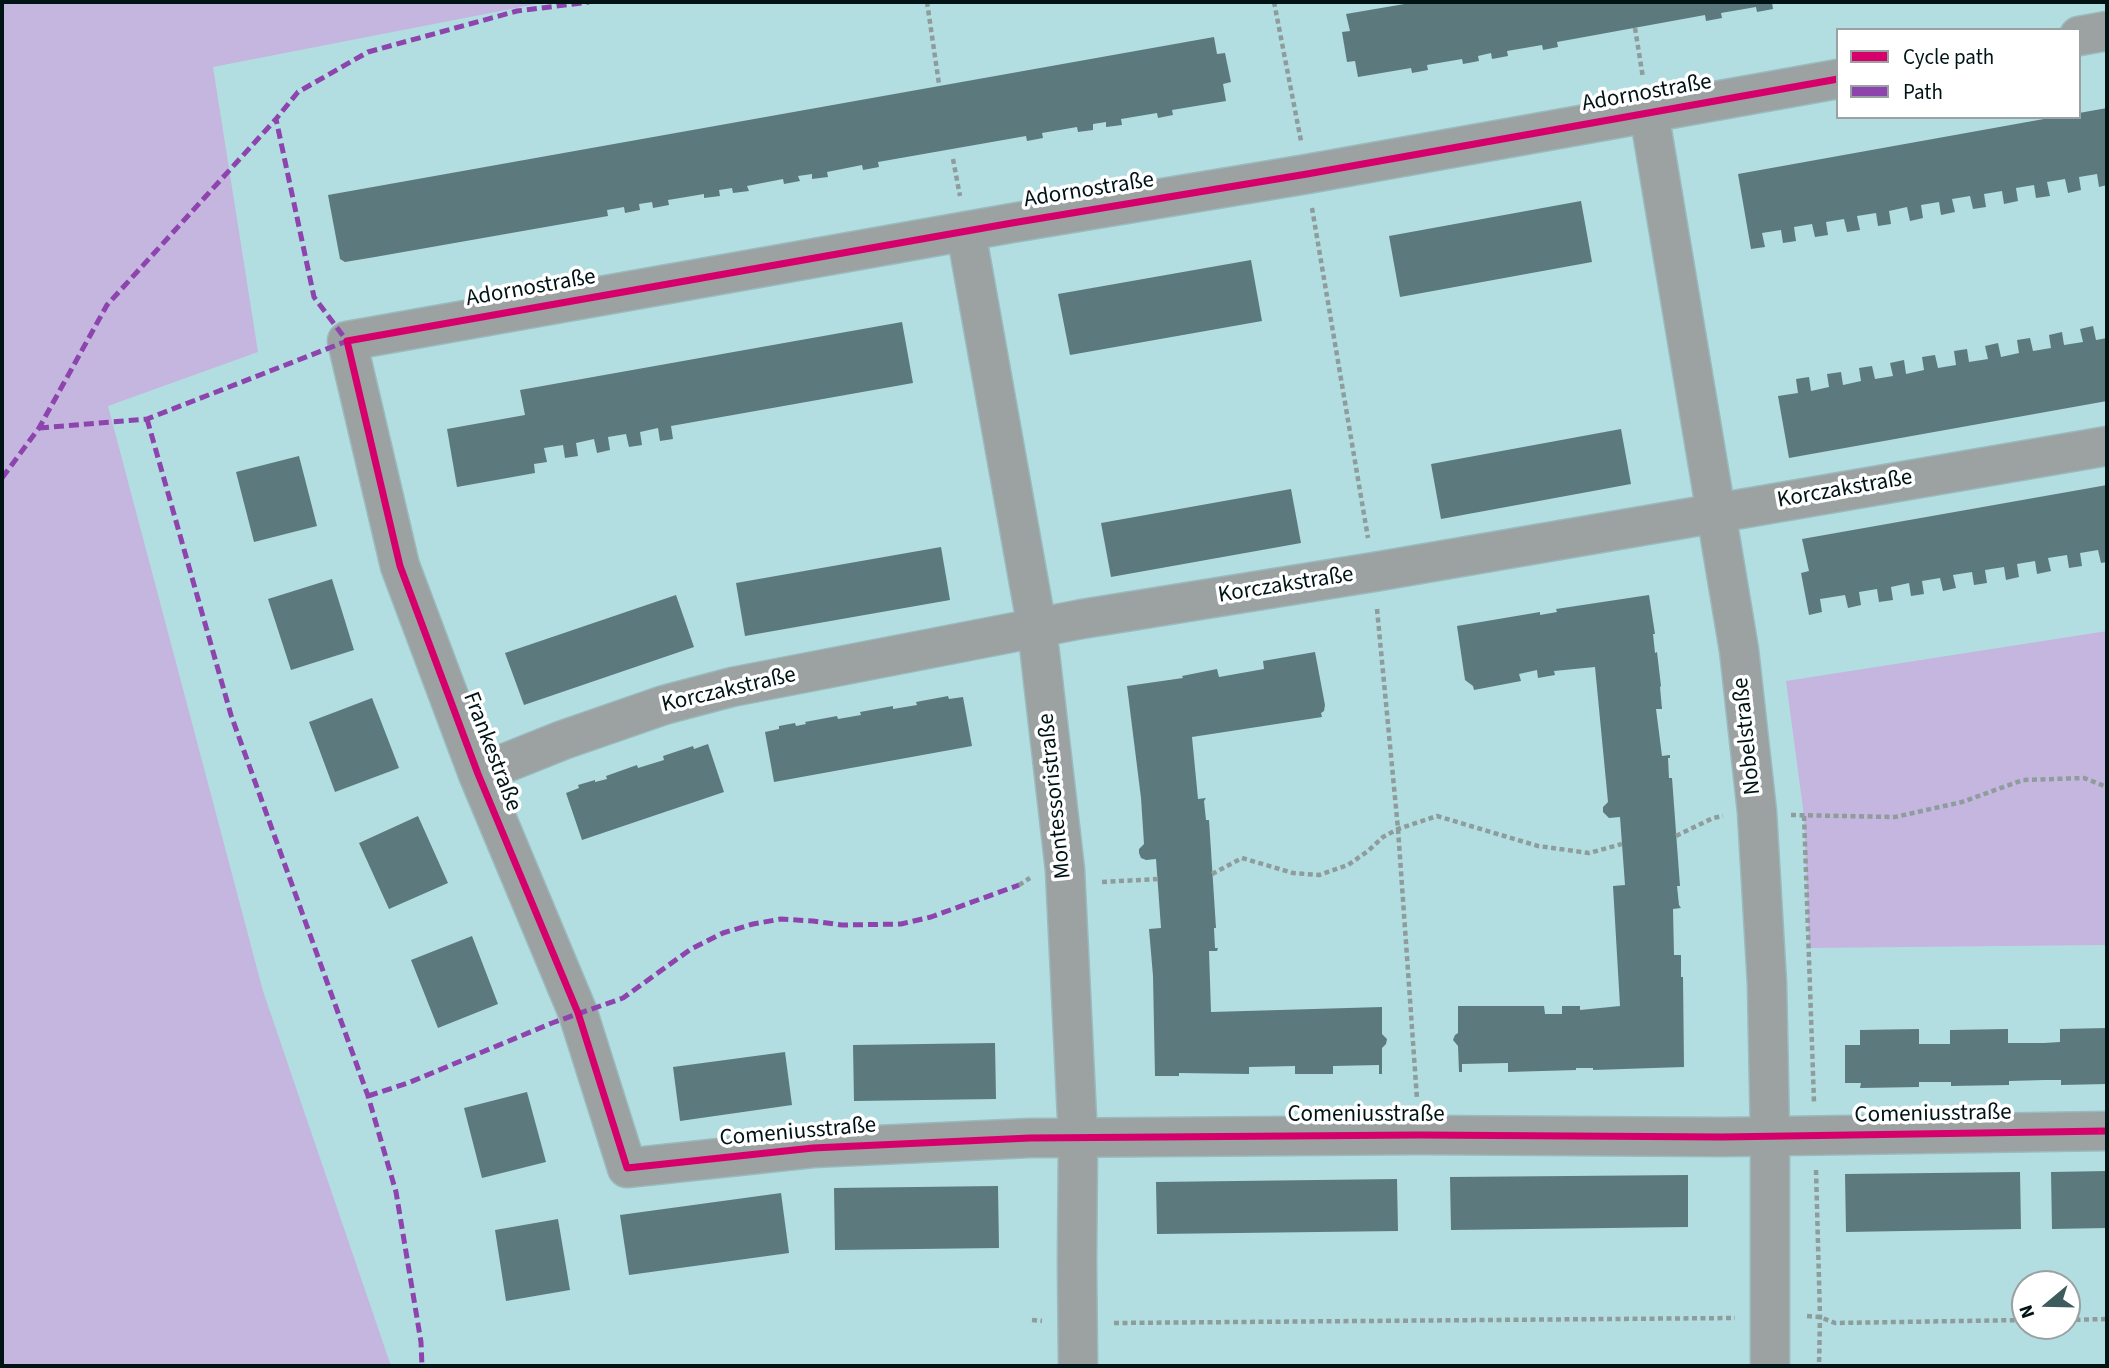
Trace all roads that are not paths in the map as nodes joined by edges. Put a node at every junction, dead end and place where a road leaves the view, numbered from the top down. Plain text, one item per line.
1 (2107, 31) edge
2 (2081, 36) edge
3 (1836, 79) edge
4 (1649, 113) junction
5 (966, 232) junction
6 (347, 341) joint
7 (2107, 446) edge
8 (1716, 513) junction
9 (1037, 628) junction
10 (478, 774) junction
11 (2107, 1131) edge
12 (1770, 1136) junction
13 (1078, 1139) junction
14 (627, 1168) joint
15 (1078, 1366) edge
16 (1770, 1366) edge

1 - 2 street
3 - 4 street, Adornostraße
4 - 5 street, Adornostraße
4 - 8 street, Nobelstraße
5 - 6 street, Adornostraße
5 - 9 street, Montessoristraße
6 - 10 street, Frankestraße
7 - 8 street, Korczakstraße
8 - 9 street, Korczakstraße
8 - 12 street, Nobelstraße
9 - 10 street, Korczakstraße
9 - 13 street, Montessoristraße
10 - 14 street, Frankestraße
11 - 12 street, Comeniusstraße
12 - 13 street, Comeniusstraße
12 - 16 street, Nobelstraße
13 - 14 street, Comeniusstraße
13 - 15 street, Montessoristraße

